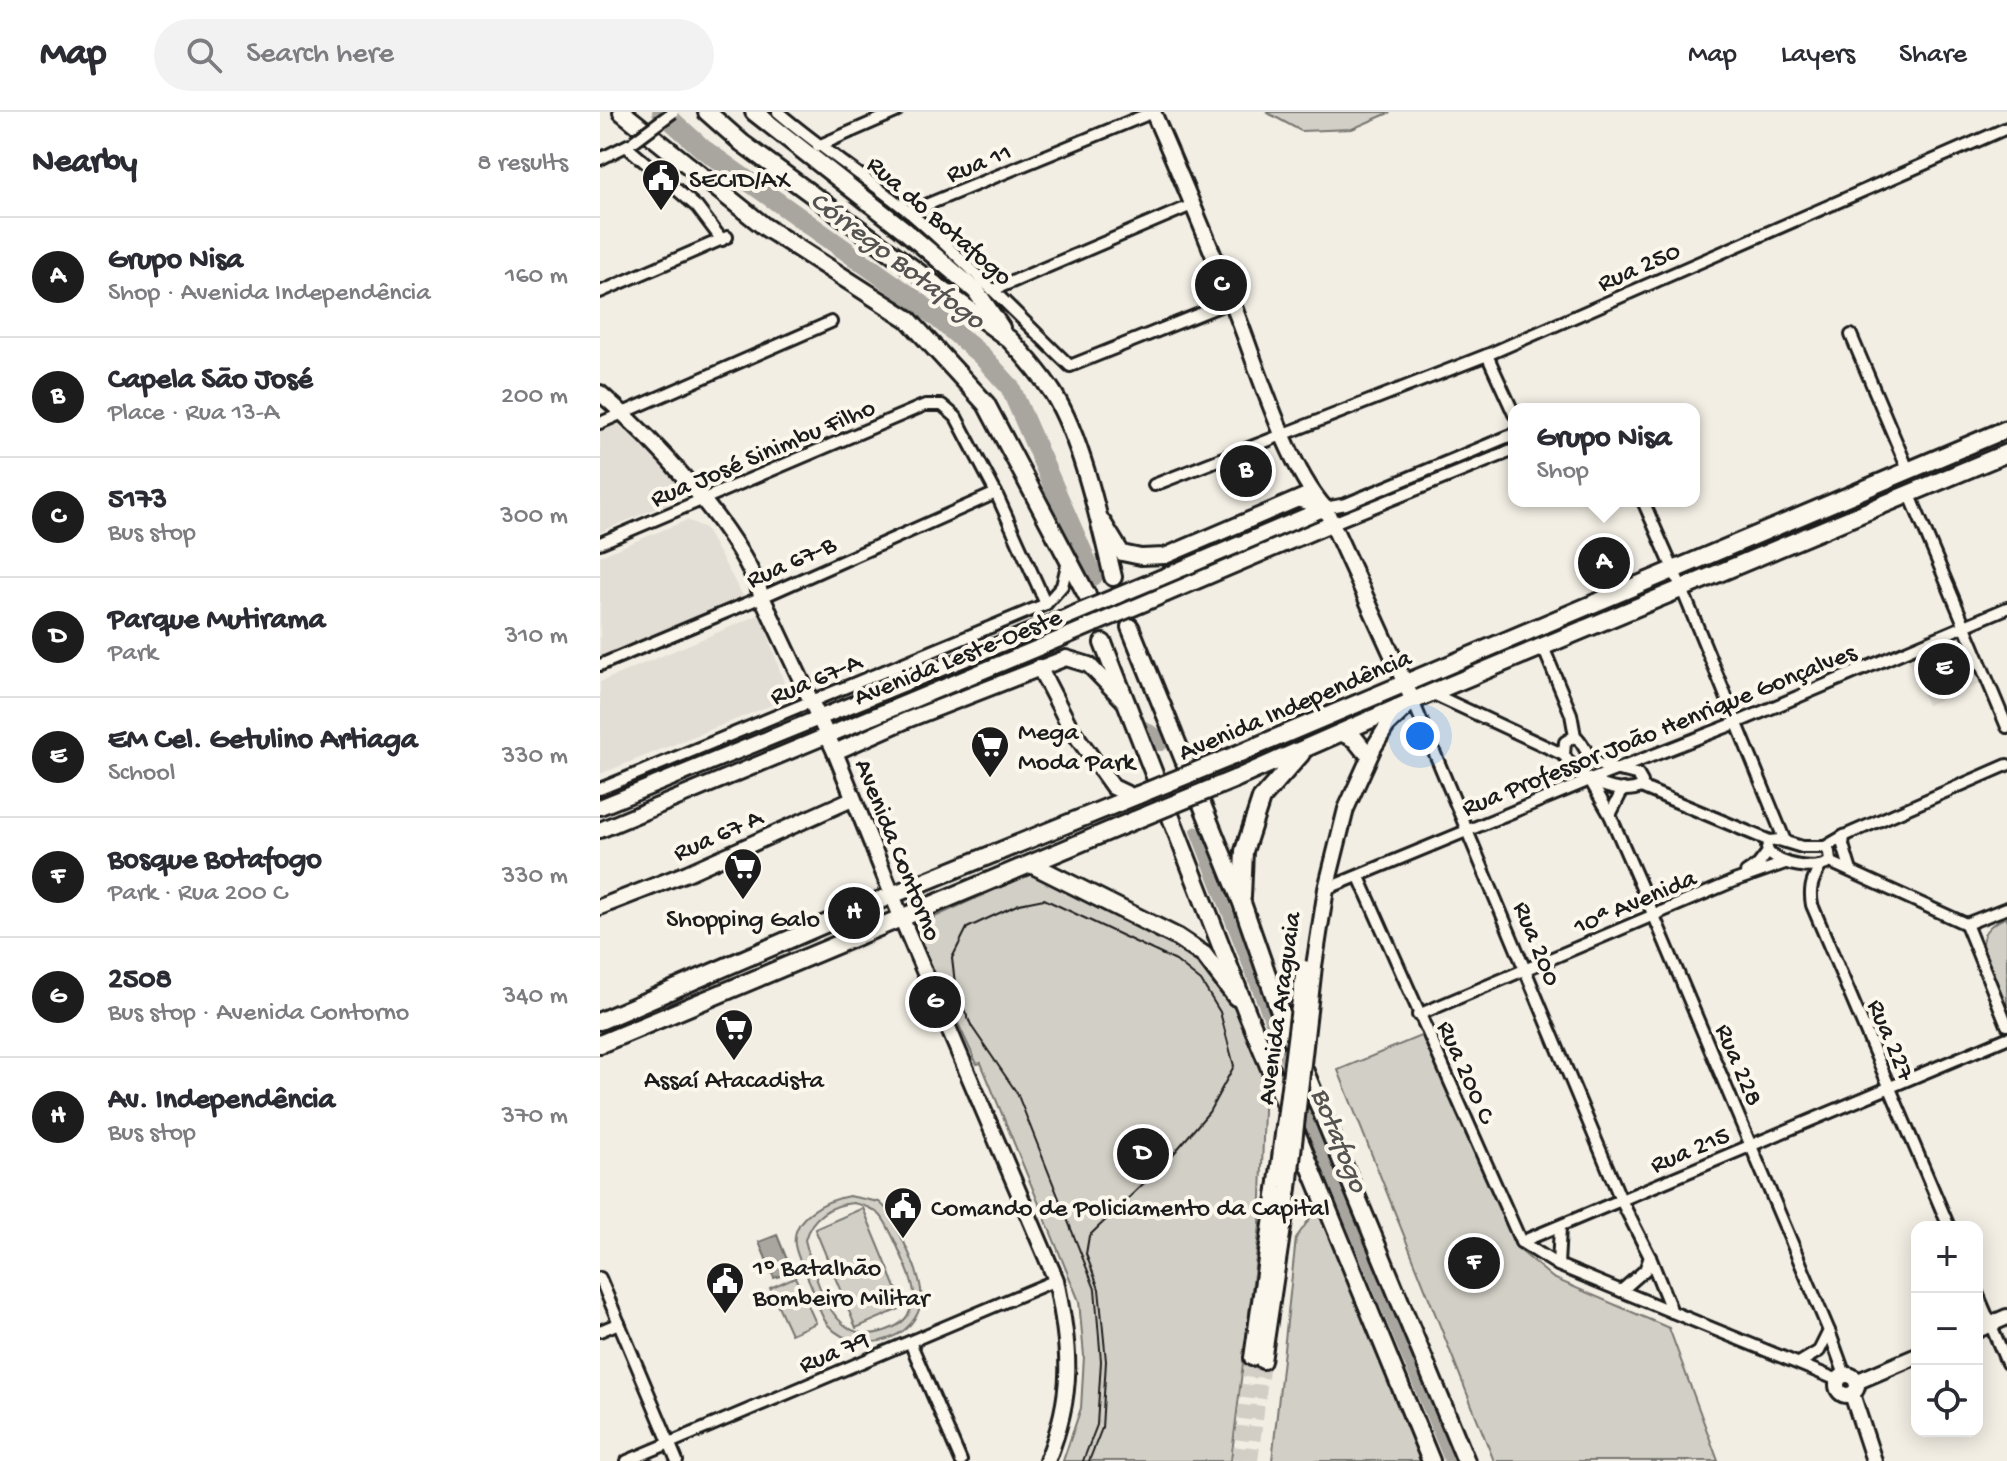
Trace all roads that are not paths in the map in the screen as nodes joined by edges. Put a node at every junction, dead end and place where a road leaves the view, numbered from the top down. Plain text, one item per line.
1 (622, 112) edge
2 (673, 112) edge
3 (707, 112) edge
4 (754, 112) edge
5 (778, 112) edge
6 (896, 112) edge
7 (1153, 112) edge
8 (2007, 128) edge
9 (631, 144) junction
10 (818, 146) junction
11 (600, 159) edge
12 (1192, 205) junction
13 (909, 212) junction
14 (993, 290) junction
15 (600, 292) edge
16 (1232, 301) junction
17 (831, 322) dead end
18 (1851, 335) dead end
19 (1009, 339) junction
20 (1487, 355) junction
21 (600, 393) edge
22 (1509, 403) edge
23 (624, 413) junction
24 (600, 423) edge
25 (2007, 429) edge
26 (1283, 433) junction
27 (1508, 436) edge
28 (1508, 452) edge
29 (2007, 453) edge
30 (1909, 472) junction
31 (1154, 485) dead end
32 (996, 493) junction
33 (1312, 493) junction
34 (1910, 495) junction
35 (703, 500) junction
36 (1294, 501) junction
37 (1646, 507) edge
38 (1325, 508) junction
39 (1095, 509) junction
40 (1333, 523) junction
41 (600, 543) edge
42 (1068, 559) junction
43 (1674, 571) junction
44 (1113, 577) dead end
45 (1682, 589) junction
46 (1087, 595) dead end
47 (762, 597) junction
48 (1046, 604) junction
49 (2007, 608) edge
50 (1964, 625) junction
51 (1130, 627) dead end
52 (1103, 643) dead end
53 (1543, 647) junction
54 (600, 665) edge
55 (1039, 667) junction
56 (1406, 682) junction
57 (1431, 693) junction
58 (1413, 701) junction
59 (811, 703) junction
60 (1127, 703) junction
61 (1388, 712) junction
62 (874, 716) junction
63 (819, 718) junction
64 (774, 719) junction
65 (907, 720) junction
66 (1736, 723) junction
67 (2007, 727) edge
68 (780, 733) junction
69 (827, 733) junction
70 (1343, 733) junction
71 (1575, 736) junction
72 (1306, 749) junction
73 (1363, 749) junction
74 (835, 752) junction
75 (1564, 755) junction
76 (2007, 765) edge
77 (1617, 769) junction
78 (1590, 780) junction
79 (1641, 787) junction
80 (600, 789) edge
81 (1623, 789) junction
82 (1136, 796) junction
83 (852, 799) junction
84 (600, 807) edge
85 (1610, 815) junction
86 (600, 830) edge
87 (1467, 830) junction
88 (1844, 836) junction
89 (1785, 841) junction
90 (1769, 847) junction
91 (1825, 847) junction
92 (1785, 863) junction
93 (1031, 864) junction
94 (1825, 865) junction
95 (1851, 871) junction
96 (1359, 877) junction
97 (1734, 881) junction
98 (1326, 889) junction
99 (892, 895) junction
100 (1242, 903) junction
101 (600, 907) edge
102 (2007, 908) edge
103 (1654, 916) junction
104 (901, 917) junction
105 (1966, 924) junction
106 (1310, 965) junction
107 (1524, 970) junction
108 (1246, 1010) junction
109 (1418, 1015) junction
110 (600, 1021) edge
111 (2006, 1022) edge
112 (2007, 1038) edge
113 (600, 1044) edge
114 (1890, 1087) junction
115 (1752, 1145) junction
116 (1621, 1200) junction
117 (1946, 1221) edge
118 (1560, 1227) junction
119 (1521, 1242) junction
120 (1650, 1257) junction
121 (1558, 1265) junction
122 (600, 1278) edge
123 (1056, 1280) junction
124 (1621, 1291) junction
125 (1672, 1312) junction
126 (2007, 1317) edge
127 (619, 1323) junction
128 (1984, 1327) edge
129 (600, 1331) edge
130 (1829, 1331) junction
131 (910, 1342) junction
132 (1911, 1358) edge
133 (1258, 1360) tunnel mouth
134 (1799, 1363) junction
135 (2007, 1363) edge
136 (1848, 1383) junction
137 (669, 1442) junction
138 (627, 1461) edge
139 (677, 1461) edge
140 (961, 1461) edge
141 (1047, 1461) edge
142 (1431, 1461) edge
143 (1466, 1461) edge
144 (1874, 1461) edge

1 - 42 main road
2 - 9 street, bridge
3 - 19 main road
4 - 19 main road
5 - 10 street, Rua do Botafogo
6 - 10 street
7 - 12 main road, Rua 200
7 - 13 street, Rua 11
8 - 20 street, Rua 250
9 - 11 street
9 - 15 street
10 - 13 street, Rua do Botafogo
12 - 14 street
12 - 16 main road, Rua 200
13 - 14 street, Rua do Botafogo
14 - 16 street, Rua do Botafogo
16 - 26 main road, Rua 200
17 - 23 street
18 - 30 street
19 - 39 main road
20 - 22 street
20 - 26 street, Rua 250
21 - 23 main road, Avenida Contorno
23 - 24 street
23 - 35 main road, Avenida Contorno
25 - 30 main road, Avenida Independência
26 - 31 street, Rua 250
26 - 33 main road, Rua 200
27 - 38 street
28 - 40 street
29 - 34 main road, Avenida Independência
30 - 43 main road, Avenida Independência
32 - 35 street, Rua José Sinimbu Filho
32 - 47 street, Rua 67-B
32 - 48 street
33 - 36 main road
33 - 38 main road, Rua 200
34 - 45 main road, Avenida Independência
34 - 50 street
35 - 41 street, Rua José Sinimbu Filho
35 - 47 main road, Avenida Contorno
36 - 38 street
36 - 39 main road
37 - 43 street
38 - 40 main road, Rua 200
38 - 63 main road, Avenida Leste-Oeste, bridge
39 - 44 main road
40 - 56 main road, Rua 200
40 - 62 main road, Avenida Leste-Oeste, bridge
42 - 46 main road
42 - 48 street
43 - 45 street
43 - 56 main road, Avenida Independência
45 - 53 main road, Avenida Independência
45 - 66 street
47 - 54 street, Rua 67-B
47 - 59 main road, Avenida Contorno
48 - 59 street, Rua 67-A
49 - 50 street, Rua Professor João Henrique Gonçalves
50 - 66 street, Rua Professor João Henrique Gonçalves
50 - 67 street
51 - 100 main road
52 - 60 main road
53 - 57 main road, Avenida Independência
53 - 71 street
55 - 60 main road
55 - 65 main road
55 - 82 main road
56 - 58 main road, Rua 200
56 - 61 main road, Avenida Araguaia
56 - 82 main road, Avenida Independência, bridge
57 - 58 main road, Avenida Independência
57 - 75 street
58 - 61 main road, Avenida Independência
58 - 87 street, Rua 200
58 - 98 main road, Avenida Araguaia
59 - 63 main road, Avenida Contorno
59 - 64 street, Rua 67-A
60 - 108 main road
61 - 70 main road, Avenida Independência
61 - 73 main road, Avenida Araguaia
62 - 65 main road
62 - 69 main road, Avenida Leste-Oeste
63 - 68 main road, Avenida Leste-Oeste
63 - 69 main road, Avenida Contorno
64 - 68 street
64 - 80 street, Rua 67-A
65 - 74 main road
66 - 77 street, Rua Professor João Henrique Gonçalves
66 - 89 street
68 - 84 main road, Avenida Leste-Oeste
69 - 74 main road, Avenida Contorno
69 - 86 main road, Avenida Leste-Oeste
70 - 72 main road, Avenida Independência
70 - 73 main road
71 - 75 street
71 - 77 street
72 - 93 main road, Avenida Independência, bridge
72 - 100 main road
73 - 106 main road, Avenida Araguaia
74 - 83 main road, Avenida Contorno
75 - 78 street
76 - 88 street
77 - 78 street, Rua Professor João Henrique Gonçalves
77 - 79 street
78 - 81 street
78 - 85 street, Rua 228
78 - 87 street, Rua Professor João Henrique Gonçalves
79 - 81 street
79 - 90 street
81 - 85 street
82 - 99 main road, Avenida Independência
83 - 99 main road, Avenida Contorno
83 - 101 main road, Rua 67 A
85 - 103 street, Rua 228
87 - 96 street, Rua Professor João Henrique Gonçalves
87 - 107 street, Rua 200
88 - 91 street
88 - 95 street
89 - 90 street
89 - 91 street
90 - 92 street
90 - 97 street, 10ª Avenida
91 - 94 street
92 - 94 street
92 - 97 street, 10ª Avenida
93 - 104 main road, Avenida Independência
93 - 108 main road
94 - 95 street
94 - 114 street, Rua 227
95 - 105 street
96 - 98 street, Rua Professor João Henrique Gonçalves
96 - 109 street, Rua 200 C
97 - 103 street, 10ª Avenida
98 - 106 main road, Avenida Araguaia
99 - 104 main road, Avenida Contorno
99 - 110 main road, Avenida Independência
100 - 143 main road
102 - 105 street
103 - 107 street, 10ª Avenida
103 - 115 street, Rua 228
104 - 113 main road, Avenida Independência
104 - 123 main road, Avenida Contorno
105 - 111 street
106 - 133 main road, Avenida Araguaia, bridge
107 - 109 street, 10ª Avenida
107 - 116 street, Rua 200
108 - 142 main road
109 - 119 street, Rua 200 C
112 - 114 street, Rua 215
114 - 115 street, Rua 215
114 - 117 street, Rua 227
115 - 116 street, Rua 215
115 - 130 street, Rua 228
116 - 118 street, Rua 215
116 - 120 street, Rua 200
118 - 119 street, Rua 215
118 - 121 street
119 - 121 street
120 - 124 street
120 - 125 street, Rua 200
121 - 124 street
122 - 127 street
123 - 131 street, Rua 79
123 - 141 main road, Avenida Contorno
124 - 125 street
125 - 134 street
126 - 128 main road
127 - 129 street
127 - 137 street
128 - 135 street
130 - 134 street
130 - 136 street, Rua 228
131 - 137 street, Rua 79
131 - 140 street
132 - 136 main road
134 - 136 street
136 - 144 main road
137 - 138 street, Rua 79
137 - 139 street

